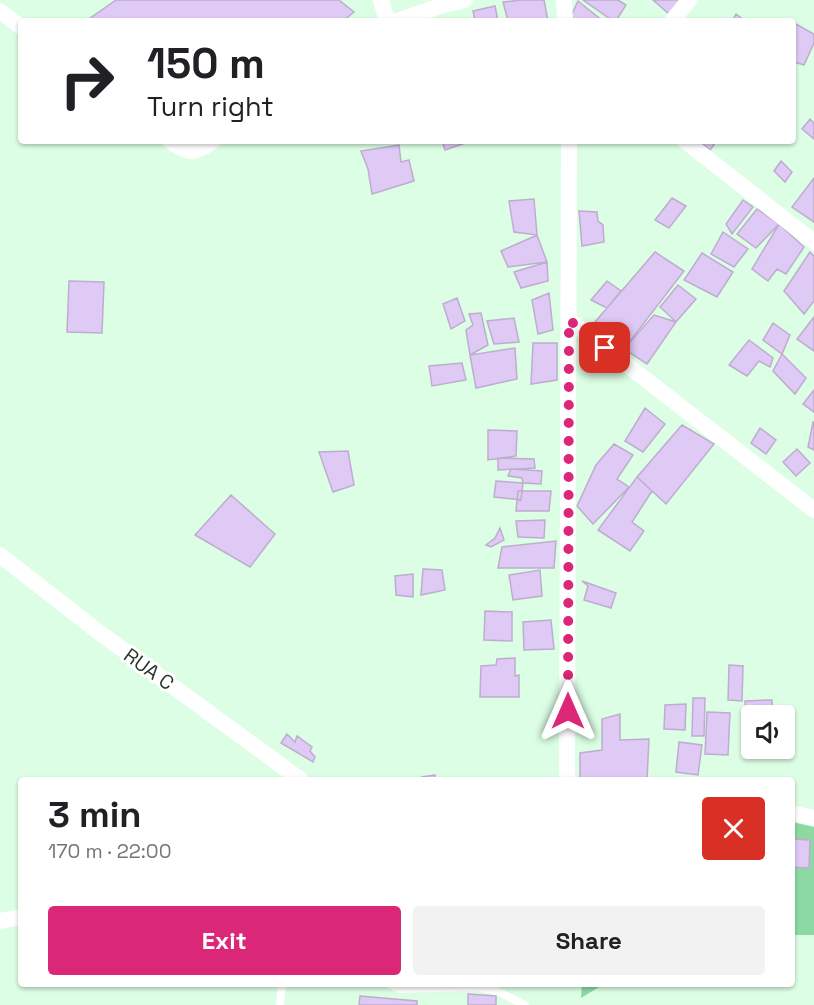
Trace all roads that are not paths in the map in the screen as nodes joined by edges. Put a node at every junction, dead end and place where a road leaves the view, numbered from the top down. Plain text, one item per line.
1 (381, 0) edge
2 (465, 0) edge
3 (564, 0) edge
4 (689, 0) edge
5 (0, 11) edge
6 (386, 18) edge
7 (406, 18) edge
8 (565, 18) edge
9 (674, 18) edge
10 (18, 25) edge
11 (174, 144) edge
12 (209, 144) edge
13 (569, 144) edge
14 (689, 144) edge
15 (814, 242) edge
16 (569, 320) junction
17 (814, 510) edge
18 (0, 555) edge
19 (297, 777) edge
20 (567, 777) edge
21 (795, 814) edge
22 (814, 818) edge
23 (18, 918) edge
24 (0, 921) edge
25 (282, 987) edge
26 (397, 987) edge
27 (476, 987) edge
28 (476, 987) edge
29 (280, 1005) edge
30 (525, 1005) edge

1 - 6 street
2 - 7 street
3 - 8 street
4 - 9 street
5 - 10 street
11 - 12 street
13 - 16 street
14 - 15 street
16 - 17 street
16 - 20 street
18 - 19 street, RUA C
21 - 22 street
23 - 24 street
25 - 29 lane
26 - 28 lane
27 - 30 lane

